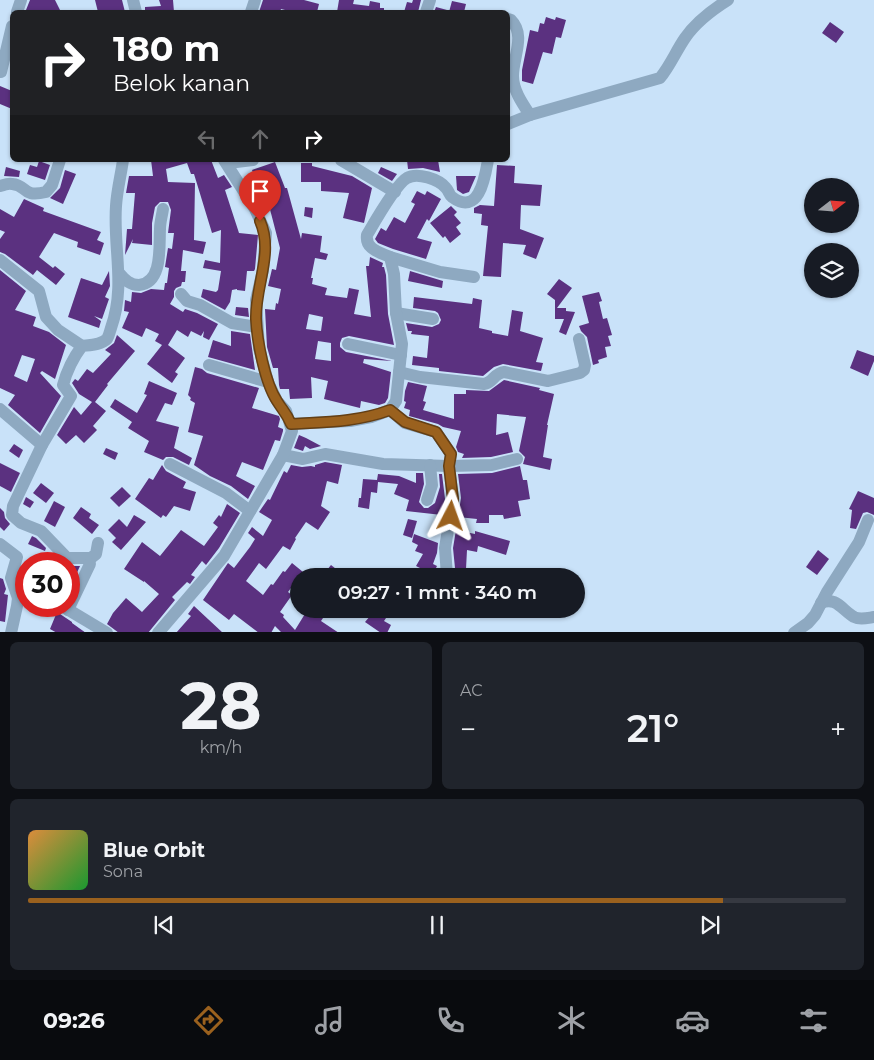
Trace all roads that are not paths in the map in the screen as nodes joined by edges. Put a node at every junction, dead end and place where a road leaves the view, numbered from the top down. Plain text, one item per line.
1 (728, 0) edge
2 (510, 20) edge
3 (10, 43) edge
4 (5, 73) edge
5 (530, 115) junction
6 (510, 123) edge
7 (59, 162) edge
8 (123, 162) edge
9 (226, 162) edge
10 (344, 162) edge
11 (488, 162) edge
12 (0, 186) edge
13 (395, 192) junction
14 (163, 209) dead end
15 (390, 257) junction
16 (0, 260) edge
17 (120, 274) junction
18 (474, 278) dead end
19 (181, 294) dead end
20 (396, 313) junction
21 (434, 319) dead end
22 (257, 327) junction
23 (579, 339) dead end
24 (348, 344) dead end
25 (82, 346) junction
26 (401, 355) junction
27 (208, 365) dead end
28 (399, 372) junction
29 (268, 382) junction
30 (0, 409) edge
31 (390, 410) junction
32 (291, 424) junction
33 (42, 445) junction
34 (283, 455) junction
35 (517, 459) dead end
36 (170, 464) dead end
37 (430, 465) junction
38 (449, 466) junction
39 (427, 500) dead end
40 (250, 511) junction
41 (868, 520) dead end
42 (98, 542) dead end
43 (0, 544) edge
44 (59, 552) edge
45 (15, 555) edge
46 (80, 559) edge
47 (15, 564) edge
48 (90, 564) dead end
49 (447, 568) edge
50 (80, 582) edge
51 (15, 584) edge
52 (821, 603) junction
53 (15, 615) edge
54 (80, 617) edge
55 (874, 617) edge
56 (11, 632) edge
57 (107, 632) edge
58 (158, 632) edge
59 (794, 632) edge

1 - 5 street
2 - 5 street
3 - 4 street
5 - 6 street
7 - 12 street
8 - 17 street
9 - 22 street
10 - 13 street
11 - 13 street
13 - 15 street
14 - 17 street
15 - 18 street
15 - 20 street
16 - 25 street
17 - 25 street
19 - 22 street
20 - 21 street
20 - 26 street
22 - 29 street
23 - 28 street
24 - 26 street
25 - 33 street
26 - 28 street
27 - 29 street
28 - 31 street
29 - 32 street
30 - 33 street
31 - 32 street
31 - 38 street
32 - 34 street
33 - 44 street
34 - 37 street
34 - 40 street
35 - 38 street
36 - 40 street
37 - 38 street
37 - 39 street
38 - 49 street
40 - 58 street
41 - 52 street
42 - 46 street
43 - 45 street
47 - 51 street
48 - 50 street
52 - 55 street
52 - 59 street
53 - 56 street
54 - 57 street

